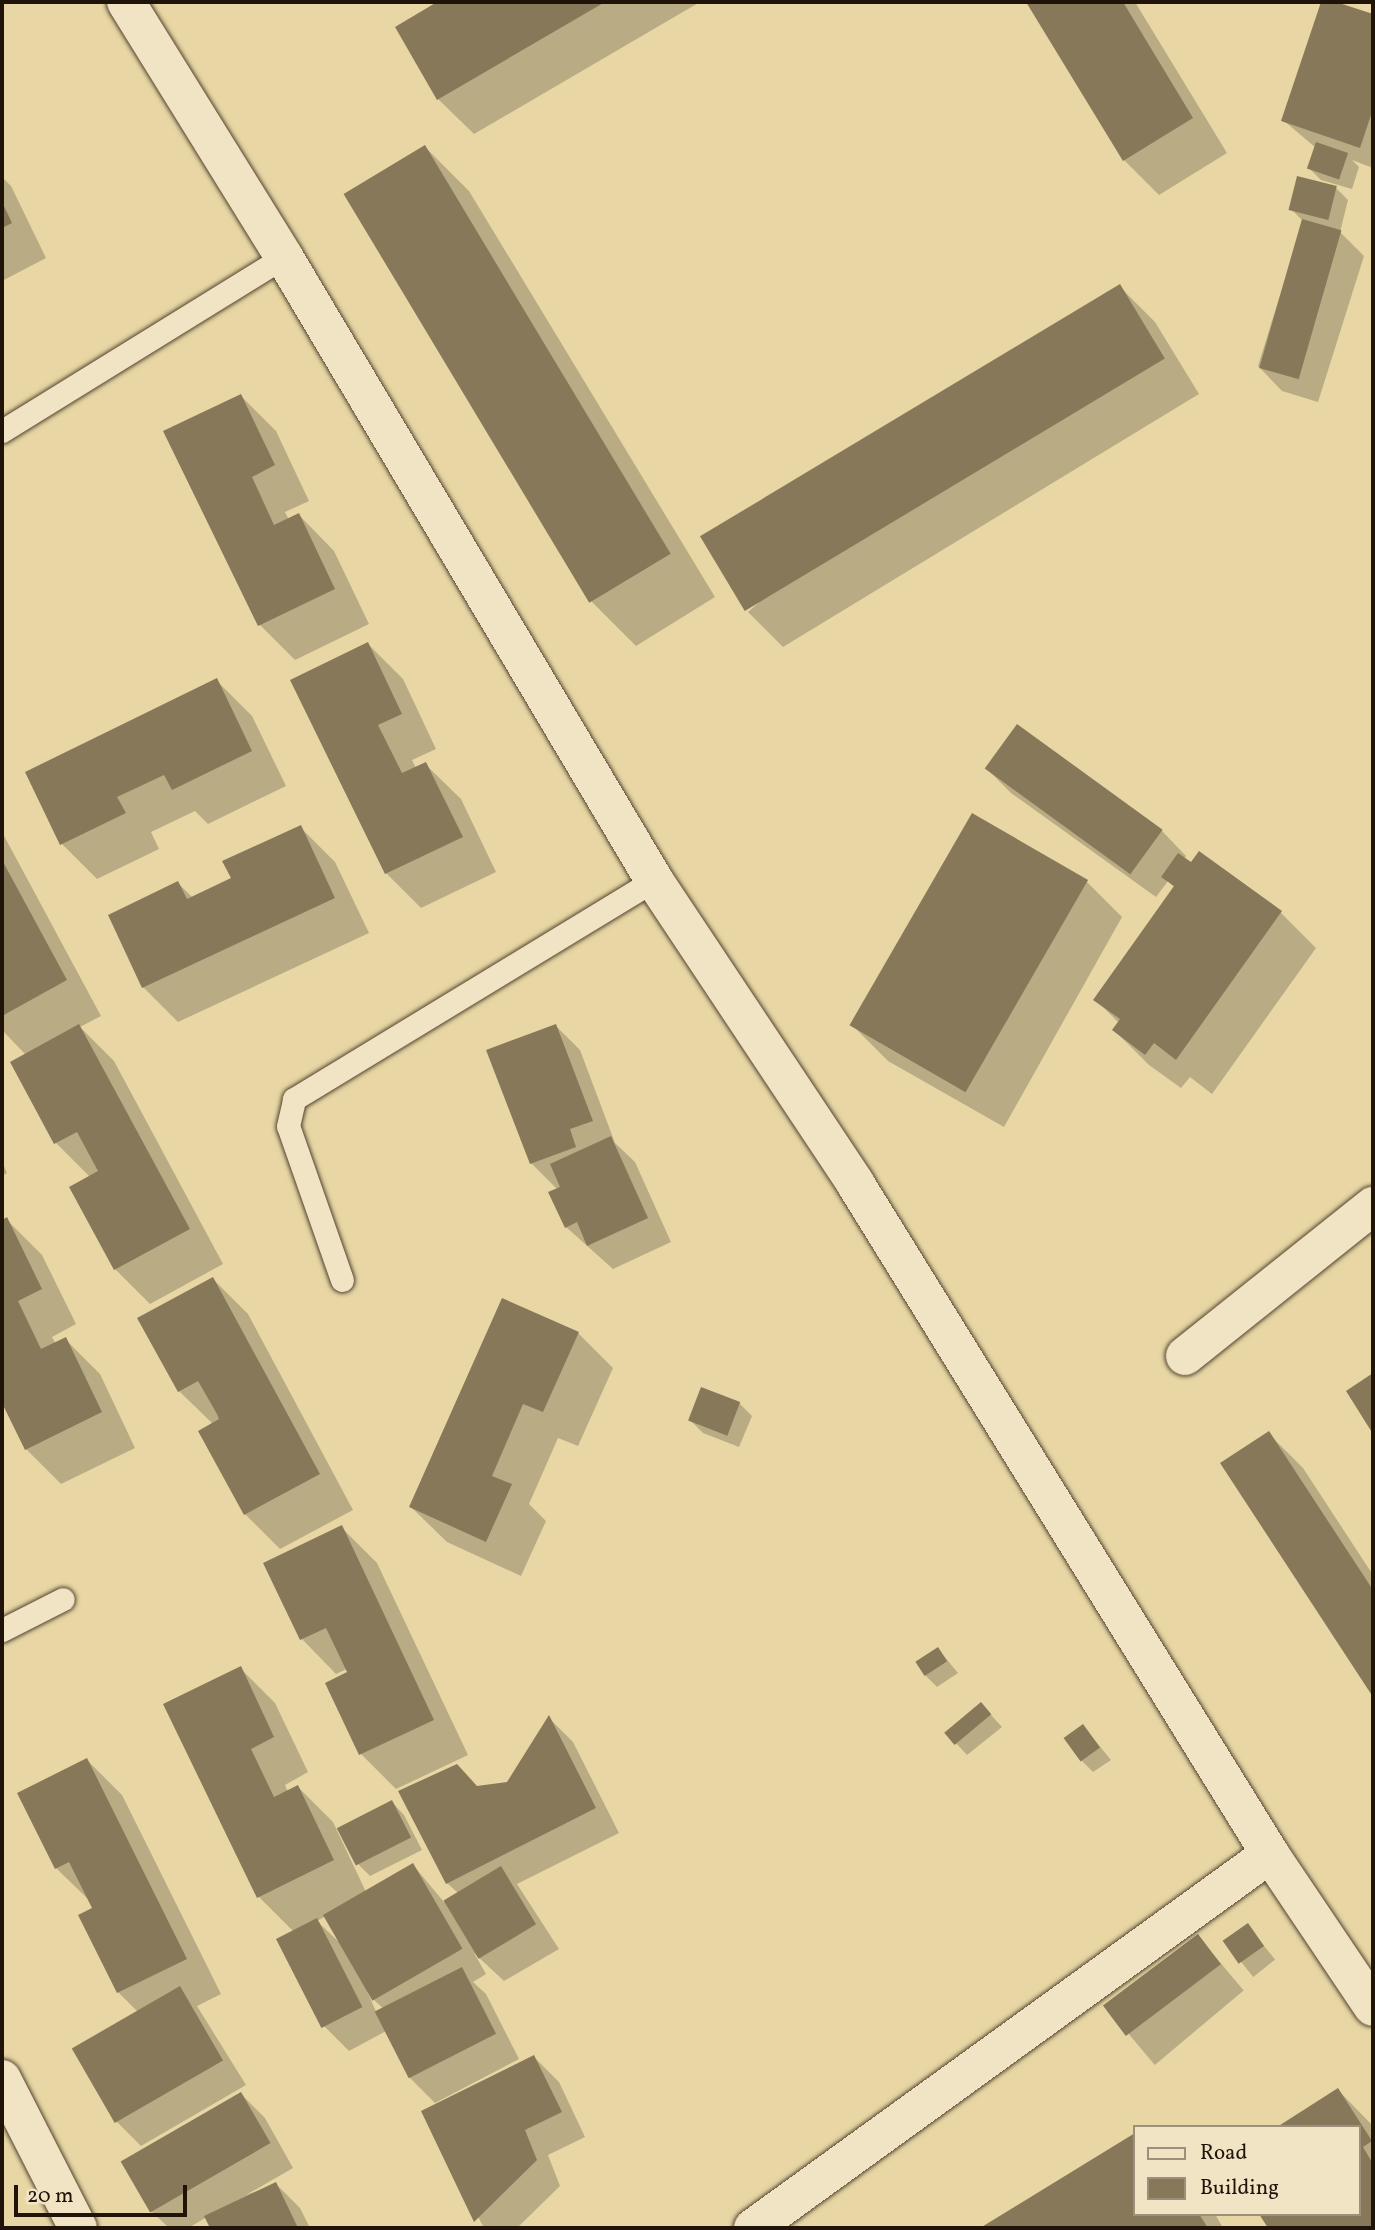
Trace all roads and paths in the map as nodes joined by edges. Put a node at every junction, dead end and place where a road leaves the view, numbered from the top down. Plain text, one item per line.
1 (126, 2) edge
2 (284, 257) junction
3 (2, 431) edge
4 (654, 880) junction
5 (1373, 1206) edge
6 (342, 1280) dead end
7 (1185, 1356) dead end
8 (63, 1599) dead end
9 (2, 1630) edge
10 (1270, 1854) junction
11 (1373, 2007) edge
12 (2, 2079) edge
13 (78, 2228) edge
14 (753, 2228) edge

1 - 2 street
2 - 3 lane
2 - 4 street
4 - 6 lane
4 - 10 street
5 - 7 street
8 - 9 lane
10 - 11 street
10 - 14 street
12 - 13 street

